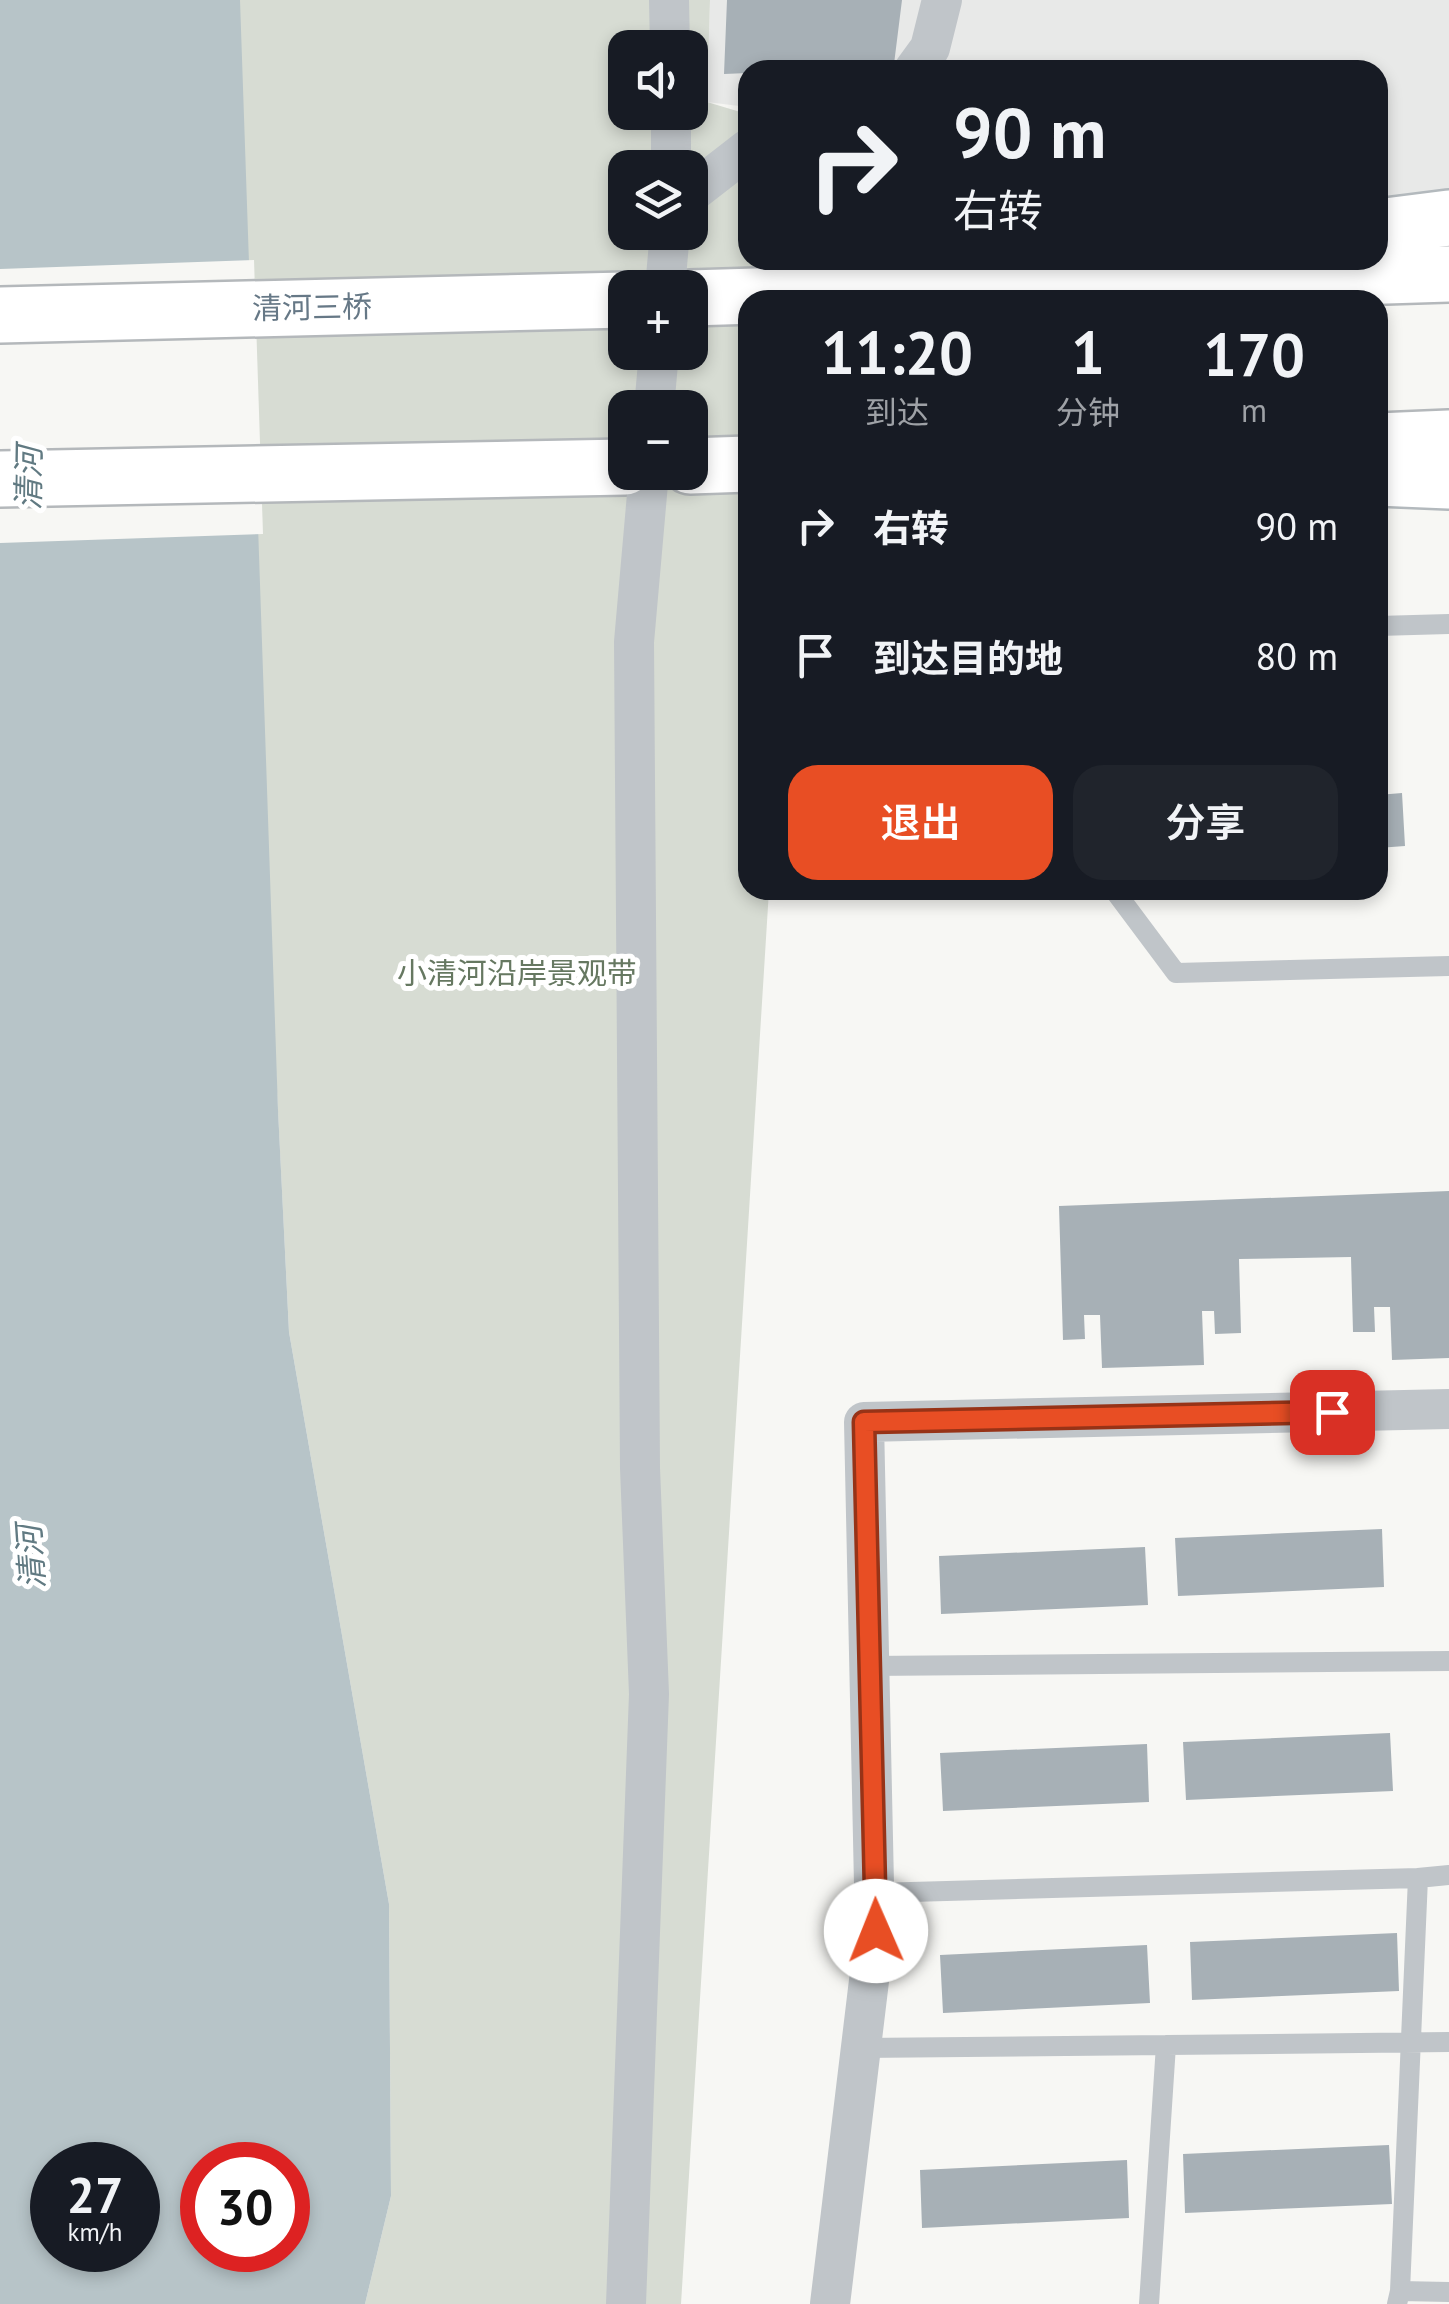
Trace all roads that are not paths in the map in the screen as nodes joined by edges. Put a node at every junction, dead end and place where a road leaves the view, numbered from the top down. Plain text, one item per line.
1 (669, 0) edge
2 (942, 0) edge
3 (670, 30) edge
4 (921, 60) edge
5 (738, 156) edge
6 (708, 180) edge
7 (1449, 218) edge
8 (1388, 226) edge
9 (1045, 270) edge
10 (1449, 274) edge
11 (888, 290) edge
12 (975, 290) edge
13 (738, 297) edge
14 (708, 298) edge
15 (608, 300) edge
16 (0, 315) edge
17 (1449, 438) edge
18 (1388, 441) edge
19 (738, 464) edge
20 (708, 465) edge
21 (608, 467) edge
22 (1388, 478) edge
23 (0, 479) edge
24 (1449, 481) edge
25 (647, 490) edge
26 (1449, 624) edge
27 (1388, 626) edge
28 (1121, 900) edge
29 (1449, 966) edge
30 (1449, 1409) edge
31 (1449, 1660) edge
32 (870, 1666) junction
33 (1449, 1876) edge
34 (1418, 1878) junction
35 (875, 1893) junction
36 (1449, 2042) edge
37 (1411, 2043) junction
38 (1166, 2045) junction
39 (861, 2048) junction
40 (1449, 2292) edge
41 (1398, 2298) edge
42 (626, 2304) edge
43 (830, 2304) edge
44 (1149, 2304) edge

1 - 3 street
2 - 4 street
5 - 6 street
7 - 8 main road
9 - 11 main road
10 - 12 main road
13 - 14 main road
15 - 16 main road, 清河三桥
17 - 18 main road
19 - 20 main road
21 - 23 main road
22 - 24 main road
25 - 42 street
26 - 27 lane
28 - 29 lane
30 - 32 street
31 - 32 lane
32 - 35 street
33 - 34 lane
34 - 35 lane
34 - 37 lane
35 - 39 street
36 - 37 lane
37 - 38 lane
37 - 41 lane
38 - 39 lane
38 - 44 lane
39 - 43 street
40 - 41 lane

